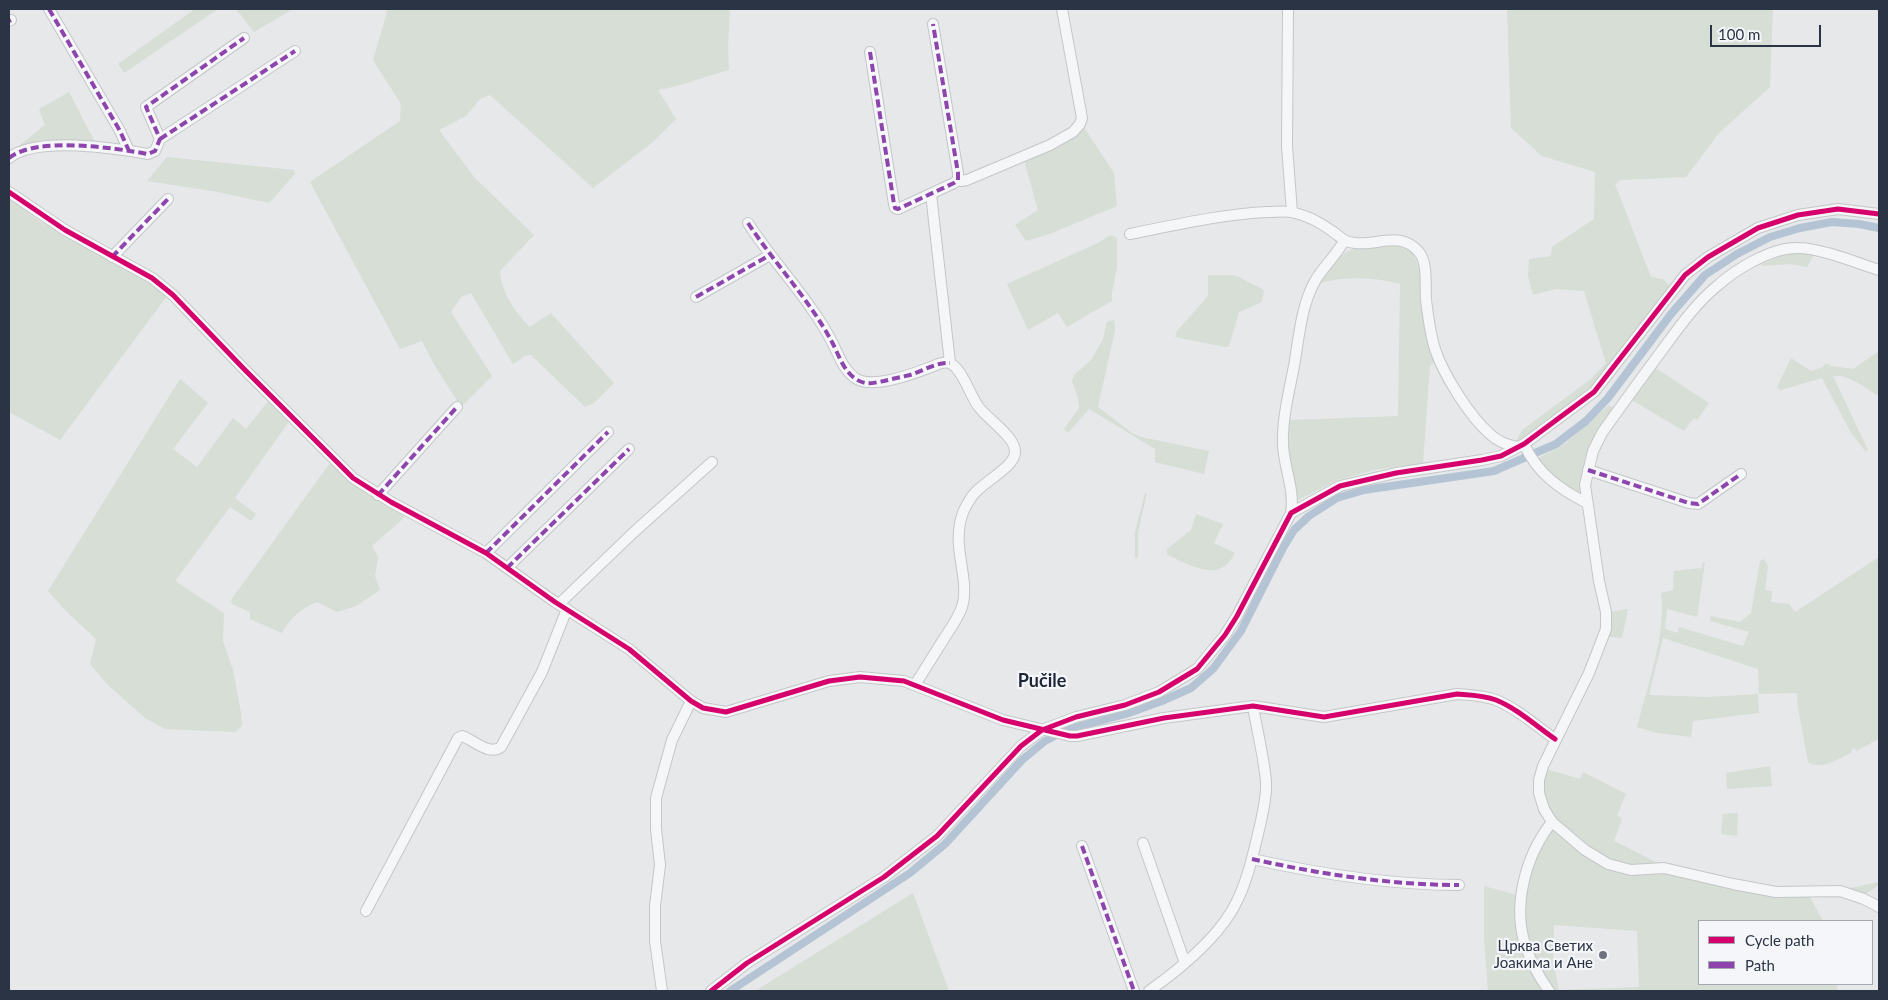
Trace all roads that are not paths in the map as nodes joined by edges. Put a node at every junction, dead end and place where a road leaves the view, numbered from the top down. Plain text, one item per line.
1 (49, 9) edge
2 (1062, 9) edge
3 (1288, 9) edge
4 (934, 24) dead end
5 (244, 38) dead end
6 (295, 51) dead end
7 (870, 52) dead end
8 (160, 139) junction
9 (129, 151) junction
10 (9, 158) edge
11 (958, 180) junction
12 (9, 192) edge
13 (931, 194) junction
14 (168, 199) dead end
15 (1292, 212) junction
16 (1879, 214) edge
17 (748, 223) dead end
18 (1130, 234) dead end
19 (1344, 241) junction
20 (770, 255) junction
21 (112, 257) junction
22 (1879, 270) edge
23 (696, 296) dead end
24 (950, 363) junction
25 (457, 407) dead end
26 (608, 432) dead end
27 (1522, 446) junction
28 (628, 449) dead end
29 (712, 462) dead end
30 (1588, 470) junction
31 (1741, 474) dead end
32 (378, 495) junction
33 (1587, 503) junction
34 (1291, 513) junction
35 (486, 553) junction
36 (507, 568) junction
37 (563, 606) junction
38 (915, 685) junction
39 (691, 701) junction
40 (1254, 706) junction
41 (1046, 731) junction
42 (1555, 739) junction
43 (1552, 822) junction
44 (1143, 843) dead end
45 (1082, 846) dead end
46 (1252, 859) junction
47 (1459, 885) dead end
48 (1879, 907) edge
49 (366, 911) dead end
50 (1185, 963) junction
51 (662, 991) edge
52 (711, 991) edge
53 (1134, 991) edge
54 (1149, 991) edge
55 (1549, 991) edge

1 - 9 street
2 - 11 street
3 - 15 street
4 - 11 street
5 - 8 street
6 - 8 street
7 - 13 street
8 - 9 street
9 - 10 street
11 - 13 street
12 - 21 street
13 - 24 street
14 - 21 street
15 - 18 street
15 - 19 street
16 - 27 street
17 - 20 street
19 - 27 street
19 - 34 street
20 - 23 street
20 - 24 street
21 - 32 street
22 - 30 street
24 - 38 street
25 - 32 street
26 - 35 street
27 - 33 street
27 - 34 street
28 - 36 street
29 - 37 street
30 - 31 street
30 - 33 street
32 - 35 street
33 - 42 street
34 - 41 street
35 - 36 street
36 - 37 street
37 - 39 street
37 - 49 street
38 - 39 street
38 - 41 street
39 - 51 street
40 - 41 street
40 - 42 street
40 - 46 street
41 - 52 street
42 - 43 street
43 - 48 street
43 - 55 street
44 - 50 street
45 - 53 street
46 - 47 street
46 - 50 street
50 - 54 street

